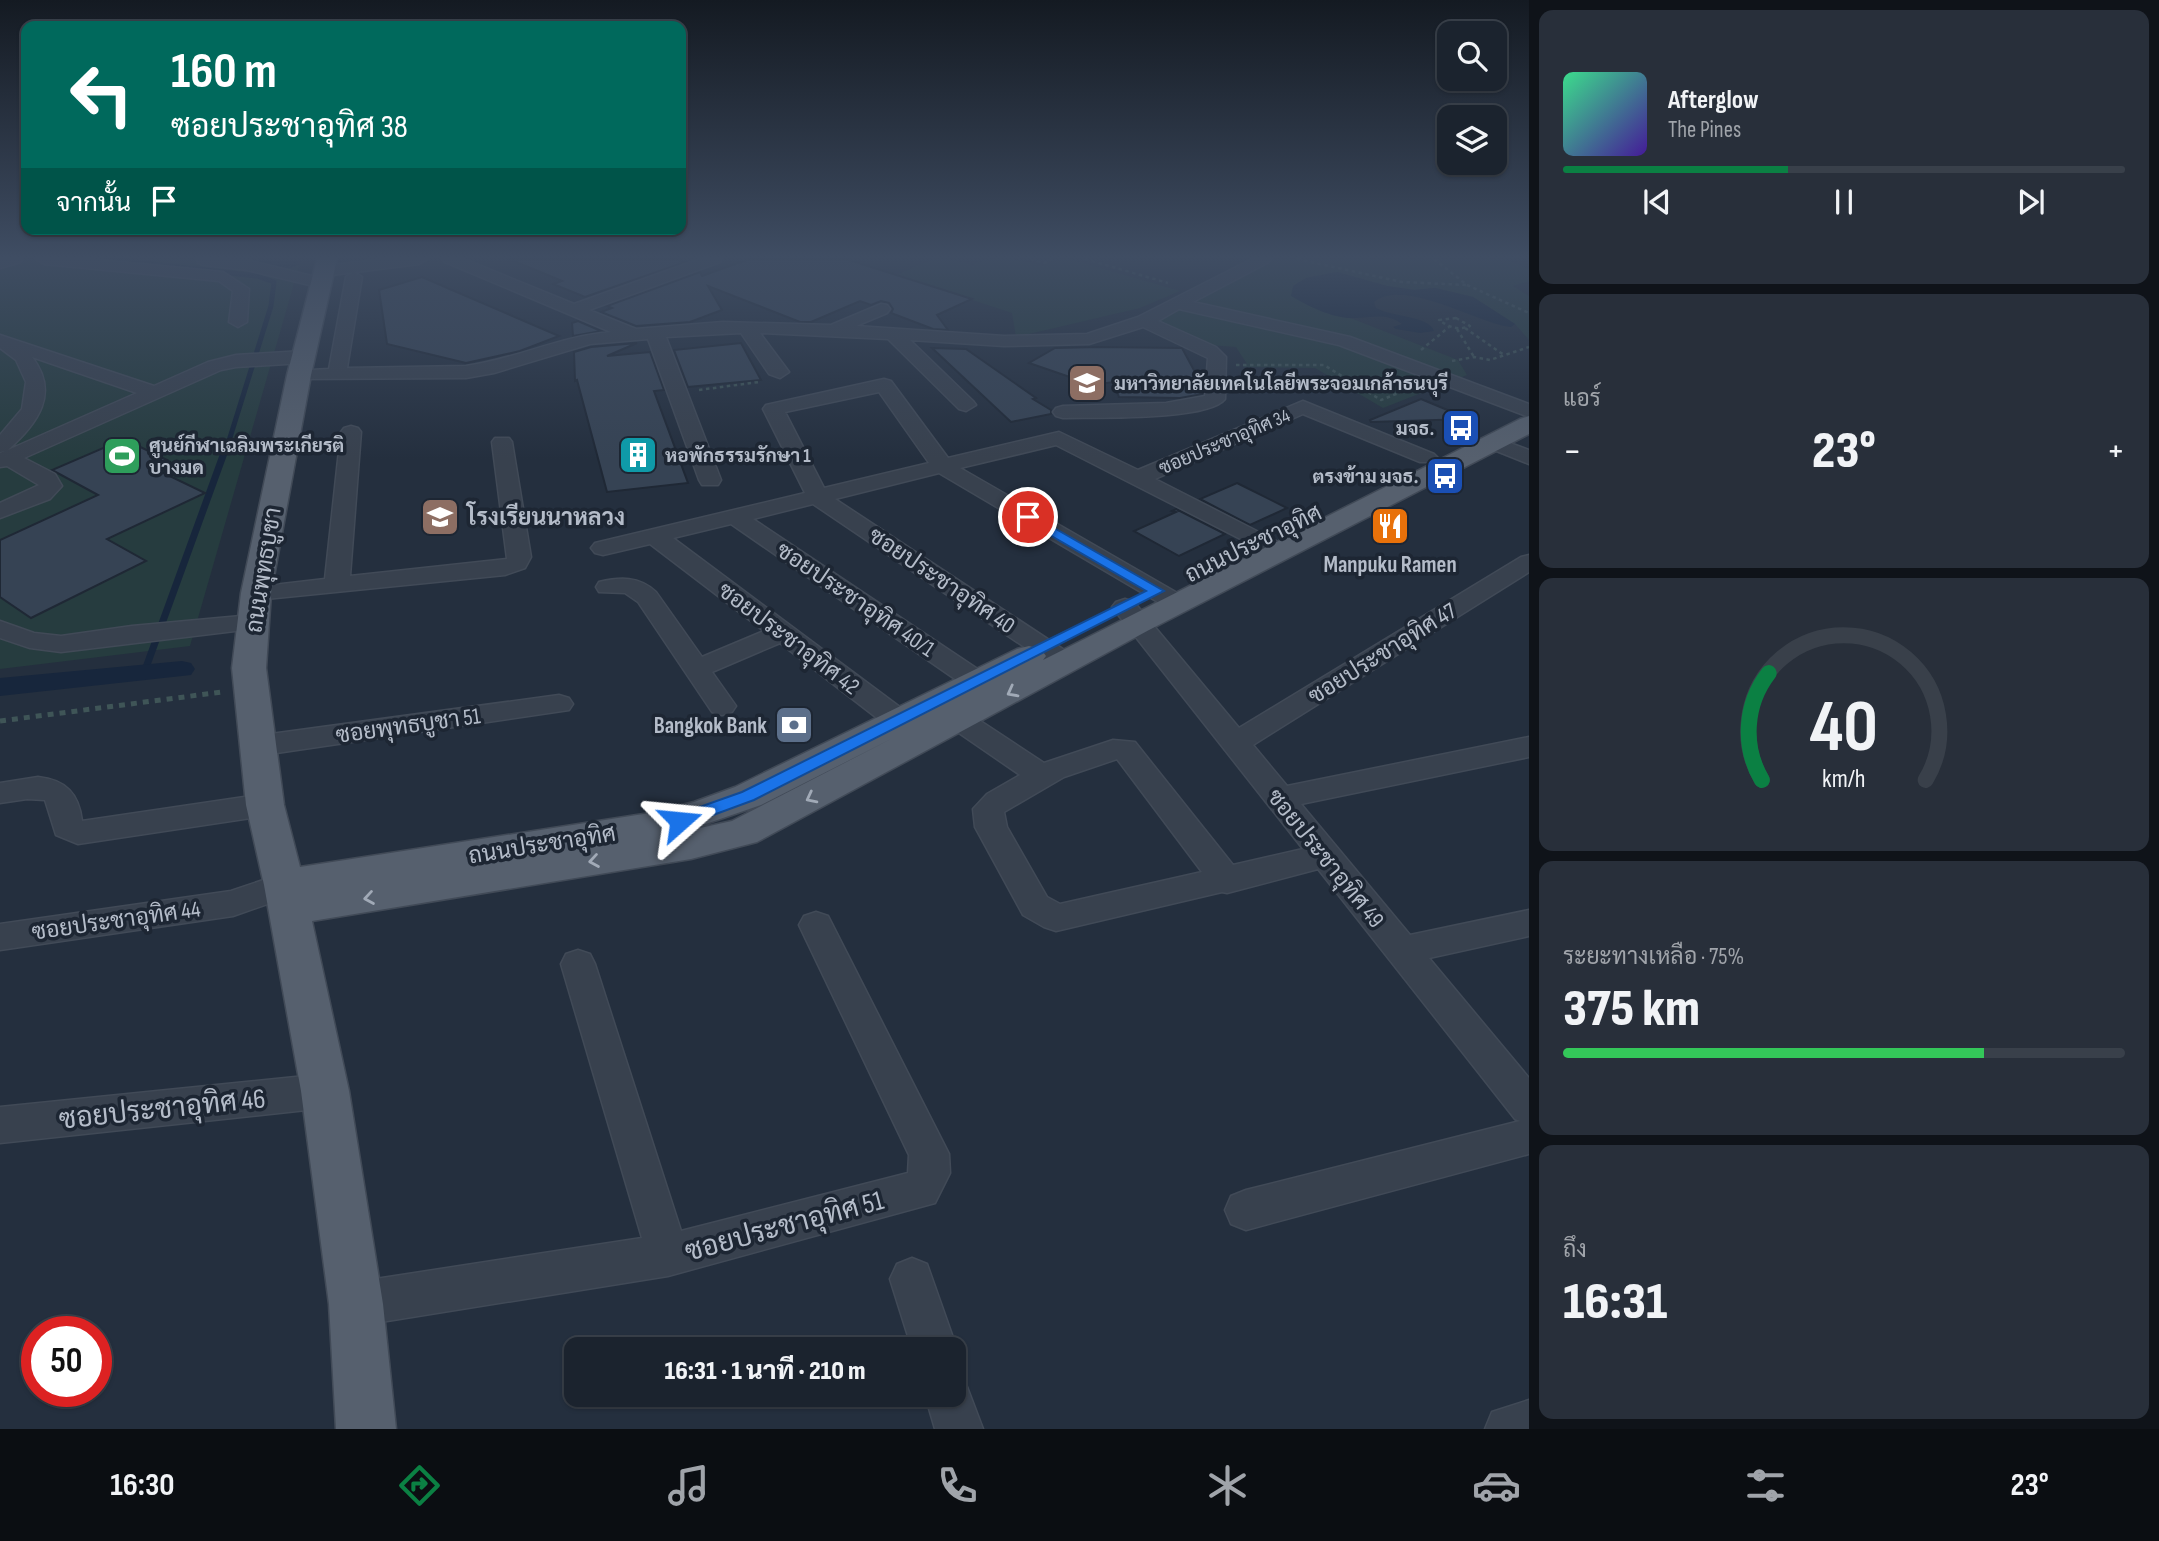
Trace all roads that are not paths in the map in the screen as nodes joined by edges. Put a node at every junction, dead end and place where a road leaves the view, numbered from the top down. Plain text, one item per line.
1 (14, 326) edge
2 (311, 326) edge
3 (345, 326) edge
4 (614, 326) edge
5 (842, 326) edge
6 (1131, 326) edge
7 (1153, 326) edge
8 (1284, 326) edge
9 (1307, 326) edge
10 (747, 328) junction
11 (832, 330) junction
12 (655, 333) junction
13 (892, 333) junction
14 (633, 334) junction
15 (0, 340) edge
16 (301, 366) junction
17 (147, 371) dead end
18 (780, 372) road end
19 (337, 374) junction
20 (156, 393) junction
21 (966, 405) dead end
22 (1528, 410) edge
23 (1063, 412) dead end
24 (351, 432) dead end
25 (502, 442) dead end
26 (1491, 442) junction
27 (3, 455) edge
28 (1427, 458) junction
29 (1529, 458) edge
30 (943, 467) junction
31 (1138, 478) junction
32 (710, 480) dead end
33 (818, 497) junction
34 (0, 511) edge
35 (734, 516) junction
36 (655, 536) junction
37 (1268, 546) junction
38 (603, 548) dead end
39 (1529, 562) edge
40 (337, 586) junction
41 (608, 587) dead end
42 (1167, 597) junction
43 (254, 608) junction
44 (1131, 615) junction
45 (0, 629) edge
46 (782, 633) junction
47 (1055, 655) junction
48 (696, 669) junction
49 (978, 682) junction
50 (559, 704) dead end
51 (722, 706) dead end
52 (948, 712) junction
53 (912, 730) junction
54 (1234, 744) junction
55 (256, 746) junction
56 (1529, 747) edge
57 (1042, 776) junction
58 (0, 793) edge
59 (1279, 798) junction
60 (265, 805) junction
61 (1325, 856) junction
62 (1227, 881) junction
63 (287, 897) junction
64 (1529, 923) edge
65 (816, 925) dead end
66 (0, 937) edge
67 (1401, 950) junction
68 (578, 964) dead end
69 (325, 1091) junction
70 (1529, 1107) edge
71 (0, 1125) edge
72 (1529, 1136) edge
73 (1246, 1210) dead end
74 (668, 1255) junction
75 (912, 1279) dead end
76 (356, 1304) junction
77 (930, 1337) edge
78 (952, 1407) edge
79 (1529, 1424) edge
80 (366, 1429) edge
81 (959, 1429) edge
82 (1509, 1429) edge

1 - 17 street
2 - 16 main road, ถนนพุทธบูชา
3 - 19 street
4 - 14 street
5 - 11 street
6 - 13 street
7 - 23 street
8 - 22 street
9 - 22 street
10 - 11 street
10 - 12 street
10 - 18 street
11 - 13 street
12 - 14 street
12 - 32 street
13 - 21 street
14 - 19 street
15 - 20 street
15 - 27 street
16 - 19 street
16 - 20 street
16 - 43 main road, ถนนพุทธบูชา
20 - 27 street
22 - 26 main road, ถนนประชาอุทิศ
22 - 28 main road, ถนนประชาอุทิศ
24 - 40 street
25 - 40 street
26 - 29 street
26 - 37 main road, ถนนประชาอุทิศ
27 - 34 street
28 - 31 street, ซอยประชาอุทิศ 34
28 - 37 main road, ถนนประชาอุทิศ
30 - 31 street
30 - 33 street
30 - 33 street
30 - 42 street
31 - 37 street
33 - 35 street
33 - 47 street, ซอยประชาอุทิศ 40
35 - 36 street
35 - 49 street, ซอยประชาอุทิศ 40/1
36 - 38 street
36 - 46 street, ซอยประชาอุทิศ 42
37 - 42 main road, ถนนประชาอุทิศ
39 - 54 street, ซอยประชาอุทิศ 47
40 - 43 street
41 - 48 street
42 - 44 main road, ถนนประชาอุทิศ
43 - 45 street
43 - 55 main road, ถนนพุทธบูชา
44 - 47 main road, ถนนประชาอุทิศ
44 - 54 street, ซอยประชาอุทิศ 49
46 - 48 street
46 - 53 street, ซอยประชาอุทิศ 42
47 - 49 main road, ถนนประชาอุทิศ
47 -> 52 main road, ถนนประชาอุทิศ
48 - 51 street
49 - 52 main road, ถนนประชาอุทิศ
50 - 55 street, ซอยพุทธบูชา 51
52 - 53 main road, ถนนประชาอุทิศ
52 - 57 street
53 - 63 main road, ถนนประชาอุทิศ
54 - 59 street, ซอยประชาอุทิศ 49
55 - 60 main road, ถนนพุทธบูชา
56 - 59 street
57 - 62 street
57 - 62 street
58 - 60 street
59 - 61 street, ซอยประชาอุทิศ 49
60 - 63 main road, ถนนพุทธบูชา
61 - 62 street
61 - 67 street, ซอยประชาอุทิศ 49
63 - 66 street, ซอยประชาอุทิศ 44
63 - 69 main road
64 - 67 street
65 - 74 street, ซอยประชาอุทิศ 51
67 - 70 street, ซอยประชาอุทิศ 49
68 - 74 street
69 - 71 street, ซอยประชาอุทิศ 46
69 - 76 main road
72 - 73 street
74 - 76 street, ซอยประชาอุทิศ 51
75 - 77 street
76 - 80 main road
78 - 81 street
79 - 82 street

